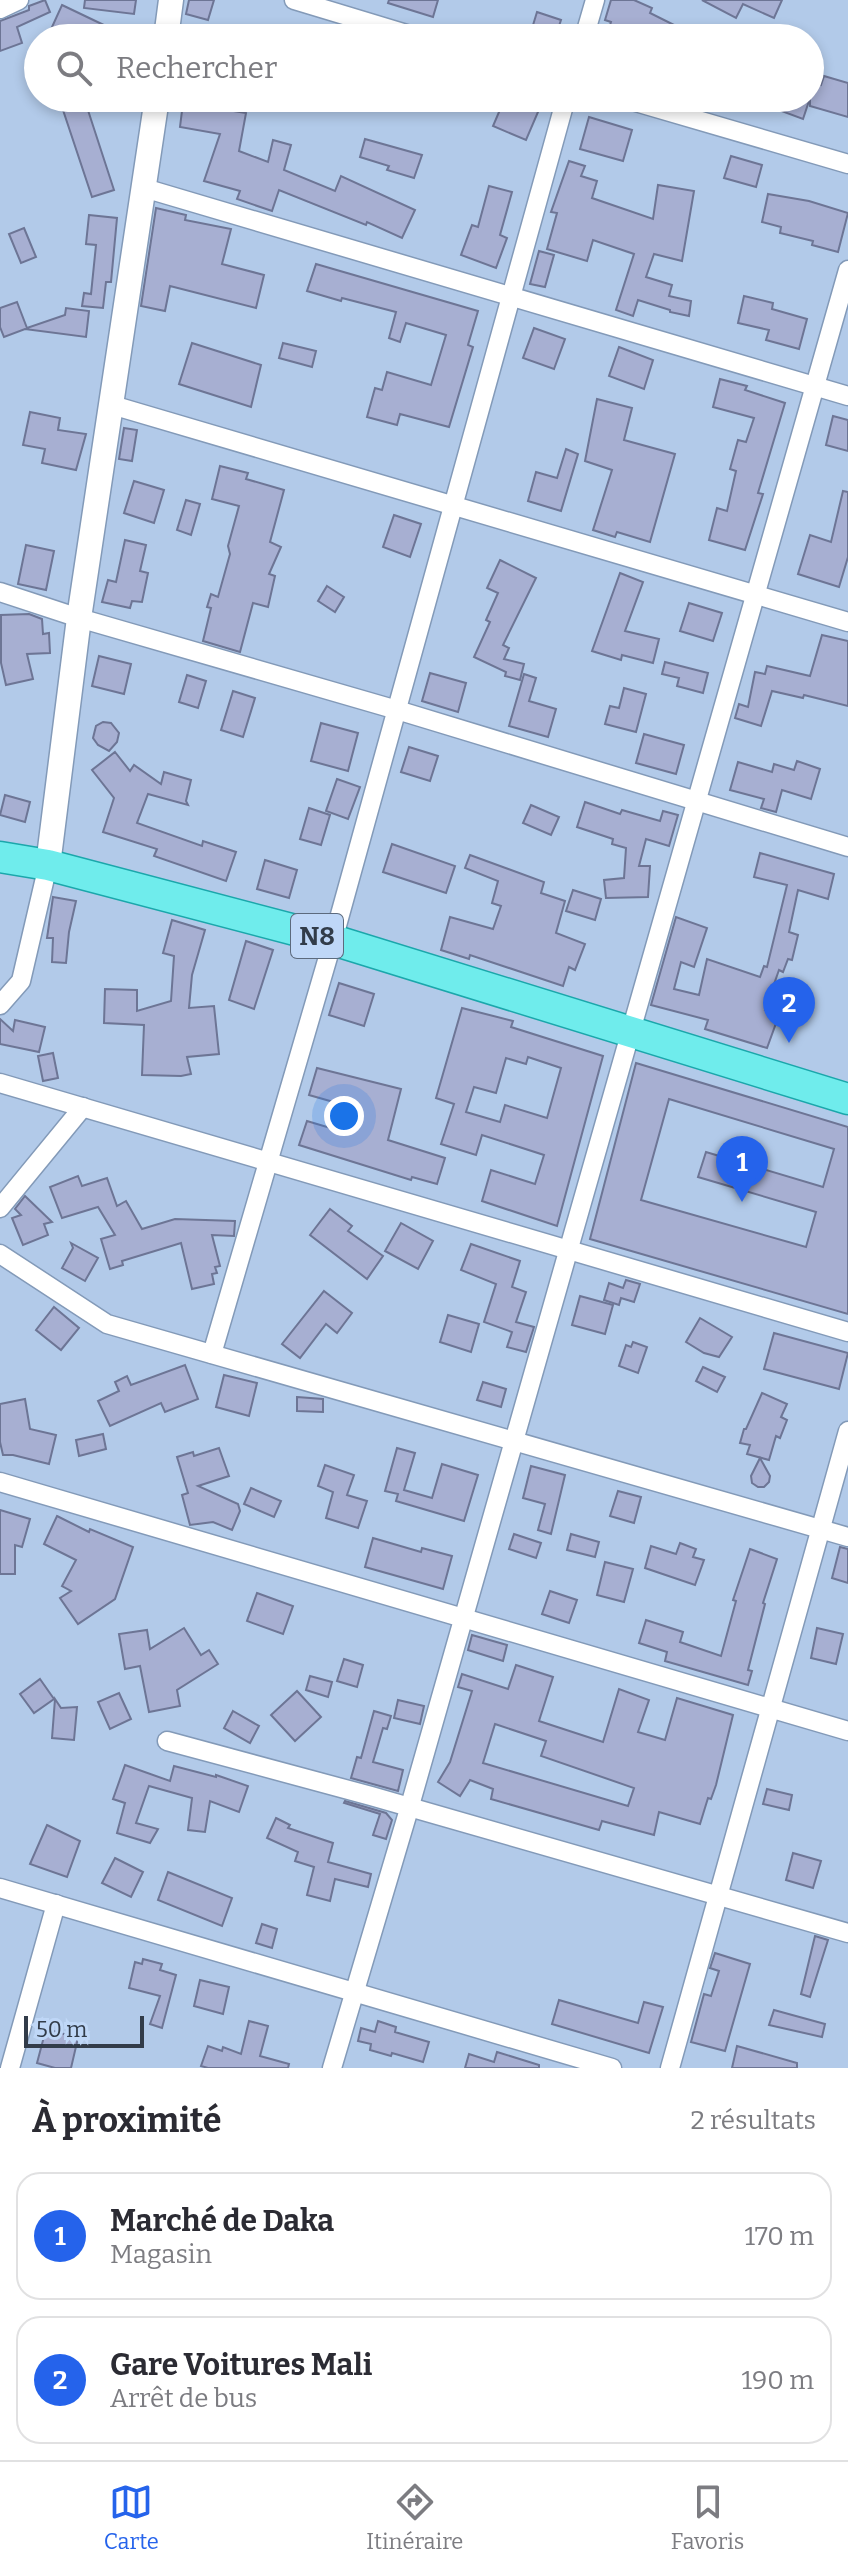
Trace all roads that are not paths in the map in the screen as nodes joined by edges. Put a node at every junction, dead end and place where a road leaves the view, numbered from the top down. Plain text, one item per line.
1 (19, 0) edge
2 (171, 0) edge
3 (294, 0) edge
4 (595, 0) edge
5 (0, 9) edge
6 (168, 24) edge
7 (374, 24) edge
8 (588, 24) edge
9 (155, 112) edge
10 (562, 112) edge
11 (670, 112) edge
12 (848, 164) edge
13 (144, 188) junction
14 (848, 270) edge
15 (511, 296) junction
16 (815, 386) junction
17 (848, 396) edge
18 (112, 405) junction
19 (453, 506) junction
20 (0, 592) edge
21 (756, 595) junction
22 (79, 618) junction
23 (848, 622) edge
24 (397, 710) junction
25 (698, 801) junction
26 (848, 847) edge
27 (0, 857) edge
28 (48, 865) junction
29 (333, 940) junction
30 (0, 1005) edge
31 (630, 1031) junction
32 (0, 1083) edge
33 (848, 1099) edge
34 (83, 1107) junction
35 (268, 1162) junction
36 (0, 1208) edge
37 (569, 1250) junction
38 (0, 1254) edge
39 (848, 1332) edge
40 (212, 1354) junction
41 (848, 1431) edge
42 (514, 1441) junction
43 (0, 1482) edge
44 (821, 1529) junction
45 (848, 1537) edge
46 (463, 1618) junction
47 (771, 1708) junction
48 (848, 1731) edge
49 (167, 1741) dead end
50 (409, 1809) junction
51 (0, 1888) edge
52 (718, 1897) junction
53 (56, 1904) junction
54 (848, 1933) edge
55 (354, 1992) junction
56 (10, 2068) edge
57 (332, 2068) edge
58 (612, 2068) edge
59 (670, 2068) edge

1 - 5 street
2 - 6 street
3 - 7 street
4 - 8 street
9 - 13 street
10 - 15 street
11 - 12 street
13 - 15 street
13 - 18 street
14 - 16 street
15 - 16 street
15 - 19 street
16 - 17 street
16 - 21 street
18 - 19 street
18 - 22 street
19 - 21 street
19 - 24 street
20 - 22 street
21 - 23 street
21 - 25 street
22 - 24 street
22 - 28 street
24 - 25 street
24 - 29 street
25 - 26 street
25 - 31 street
27 - 28 main road, N8
28 - 29 main road, N8
28 - 30 street
29 - 31 main road, N8
29 - 35 street
31 - 33 main road, N8
31 - 37 street
32 - 34 street
34 - 35 street
34 - 36 street
35 - 37 street
35 - 40 street
37 - 39 street
37 - 42 street
38 - 40 street
40 - 42 street
41 - 44 street
42 - 44 street
42 - 46 street
43 - 46 street
44 - 45 street
44 - 47 street
46 - 47 street
46 - 50 street
47 - 48 street
47 - 52 street
49 - 50 street
50 - 52 street
50 - 55 street
51 - 53 street
52 - 54 street
52 - 59 street
53 - 55 street
53 - 56 street
55 - 57 street
55 - 58 street

